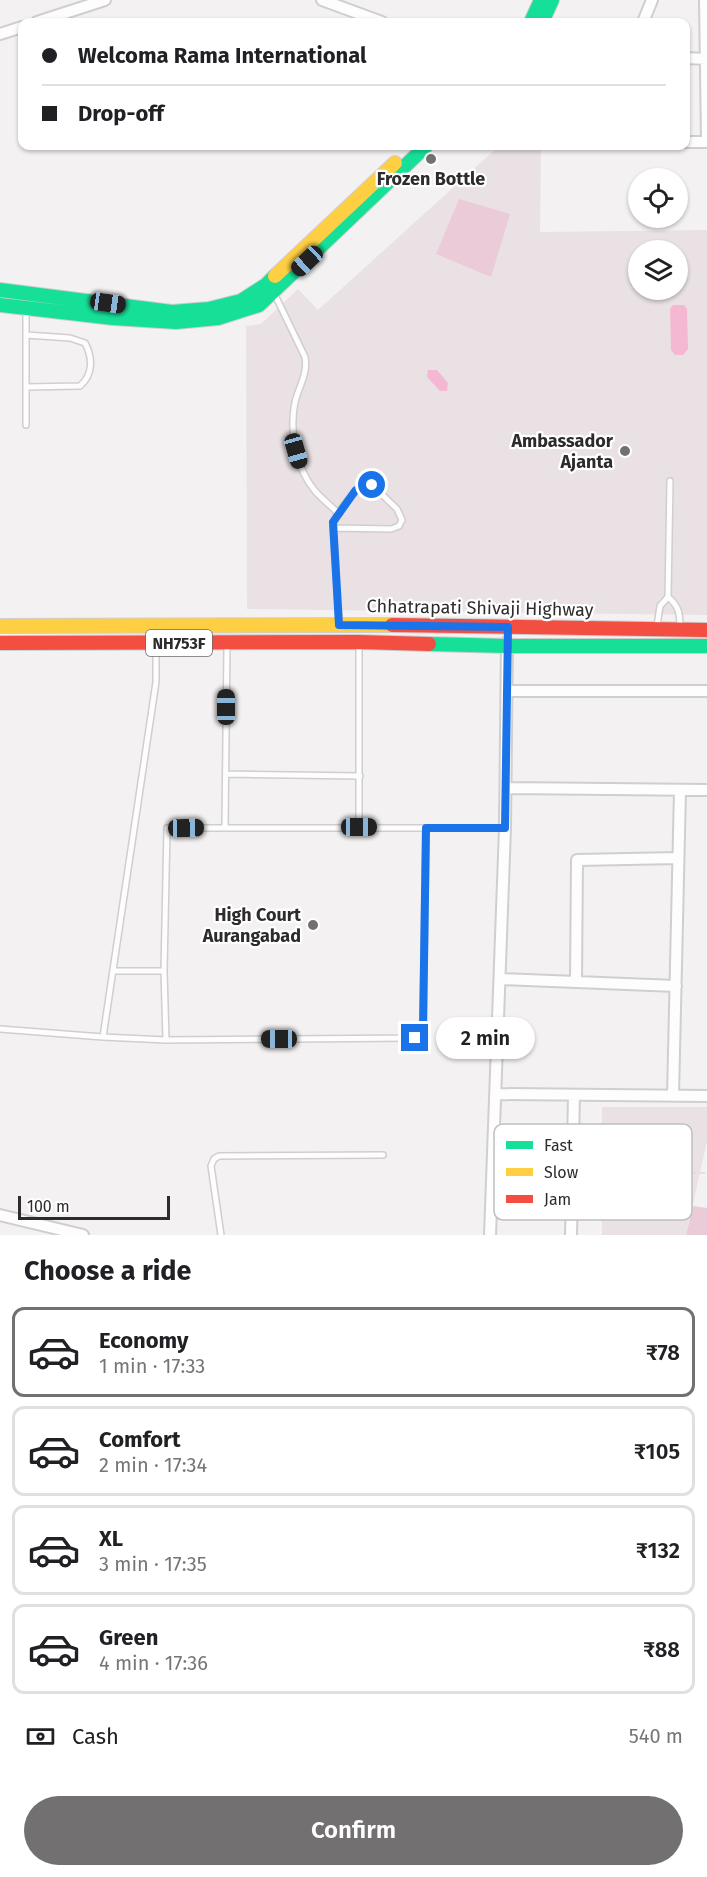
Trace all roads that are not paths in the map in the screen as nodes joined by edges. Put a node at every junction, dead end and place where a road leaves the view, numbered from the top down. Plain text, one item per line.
1 (105, 0) edge
2 (322, 0) edge
3 (540, 0) edge
4 (552, 0) edge
5 (652, 0) edge
6 (705, 0) edge
7 (49, 18) edge
8 (371, 18) edge
9 (533, 18) edge
10 (544, 18) edge
11 (645, 18) edge
12 (18, 28) edge
13 (0, 33) edge
14 (690, 58) edge
15 (706, 59) edge
16 (690, 142) edge
17 (409, 150) edge
18 (421, 150) edge
19 (361, 202) junction
20 (0, 290) edge
21 (273, 292) junction
22 (0, 305) edge
23 (26, 309) junction
24 (172, 317) junction
25 (26, 335) junction
26 (26, 387) junction
27 (26, 425) dead end
28 (670, 481) dead end
29 (339, 514) junction
30 (333, 528) junction
31 (668, 597) junction
32 (339, 625) junction
33 (0, 626) edge
34 (508, 627) junction
35 (657, 629) junction
36 (680, 629) junction
37 (707, 630) edge
38 (358, 642) junction
39 (0, 643) edge
40 (156, 643) junction
41 (227, 643) junction
42 (507, 646) junction
43 (707, 646) edge
44 (507, 691) junction
45 (707, 691) edge
46 (226, 774) junction
47 (360, 776) junction
48 (506, 788) junction
49 (680, 789) junction
50 (707, 790) edge
51 (225, 827) junction
52 (359, 827) junction
53 (426, 828) junction
54 (505, 828) junction
55 (678, 858) junction
56 (112, 971) junction
57 (164, 971) junction
58 (500, 979) junction
59 (576, 981) junction
60 (676, 986) junction
61 (0, 1029) edge
62 (103, 1037) junction
63 (166, 1040) junction
64 (496, 1094) junction
65 (574, 1095) junction
66 (673, 1096) junction
67 (707, 1096) edge
68 (495, 1124) edge
69 (574, 1124) edge
70 (494, 1141) edge
71 (383, 1155) dead end
72 (0, 1215) edge
73 (572, 1220) edge
74 (84, 1235) edge
75 (221, 1235) edge
76 (490, 1235) edge
77 (572, 1235) edge

1 - 7 street
2 - 8 street
3 - 9 main road
4 - 10 main road
5 - 11 street
6 - 15 street
12 - 13 street
14 - 15 street
15 - 16 street
17 - 19 main road
18 - 19 main road
19 - 21 main road
19 - 24 main road
20 - 24 main road
21 - 24 main road
21 - 29 lane
22 - 23 main road
23 - 24 main road
23 - 25 lane
25 - 26 lane
25 - 26 lane
26 - 27 lane
28 - 31 lane
29 - 30 lane
29 - 30 lane
30 - 32 lane
31 - 35 lane
31 - 36 lane
32 - 33 main road, Chhatrapati Shivaji Highway / NH753F
32 - 34 main road, Chhatrapati Shivaji Highway / NH753F
34 - 35 main road, Chhatrapati Shivaji Highway / NH753F
34 - 42 street
35 - 36 main road, Chhatrapati Shivaji Highway / NH753F
36 - 37 main road, Chhatrapati Shivaji Highway / NH753F
38 - 41 main road, Chhatrapati Shivaji Highway / NH753F
38 - 42 main road, Chhatrapati Shivaji Highway / NH753F
38 - 47 lane
39 - 40 main road, Chhatrapati Shivaji Highway / NH753F
40 - 41 main road, Chhatrapati Shivaji Highway / NH753F
40 - 56 lane
41 - 46 lane
42 - 43 main road, Chhatrapati Shivaji Highway / NH753F
42 - 44 street
44 - 45 street
44 - 48 street
46 - 47 lane
46 - 51 lane
47 - 52 lane
48 - 49 street
48 - 54 street
49 - 50 street
49 - 55 street
51 - 52 lane
51 - 57 lane
52 - 53 lane
53 - 54 lane
53 - 63 lane
54 - 58 street
55 - 59 street
55 - 60 street
56 - 57 lane
56 - 62 lane
57 - 63 lane
58 - 59 street
58 - 64 street
59 - 60 street
60 - 66 street
61 - 62 lane
62 - 63 lane
64 - 65 street
64 - 68 street
65 - 66 street
65 - 69 street
66 - 67 street
70 - 76 street
71 - 75 lane
72 - 74 street
73 - 77 street

